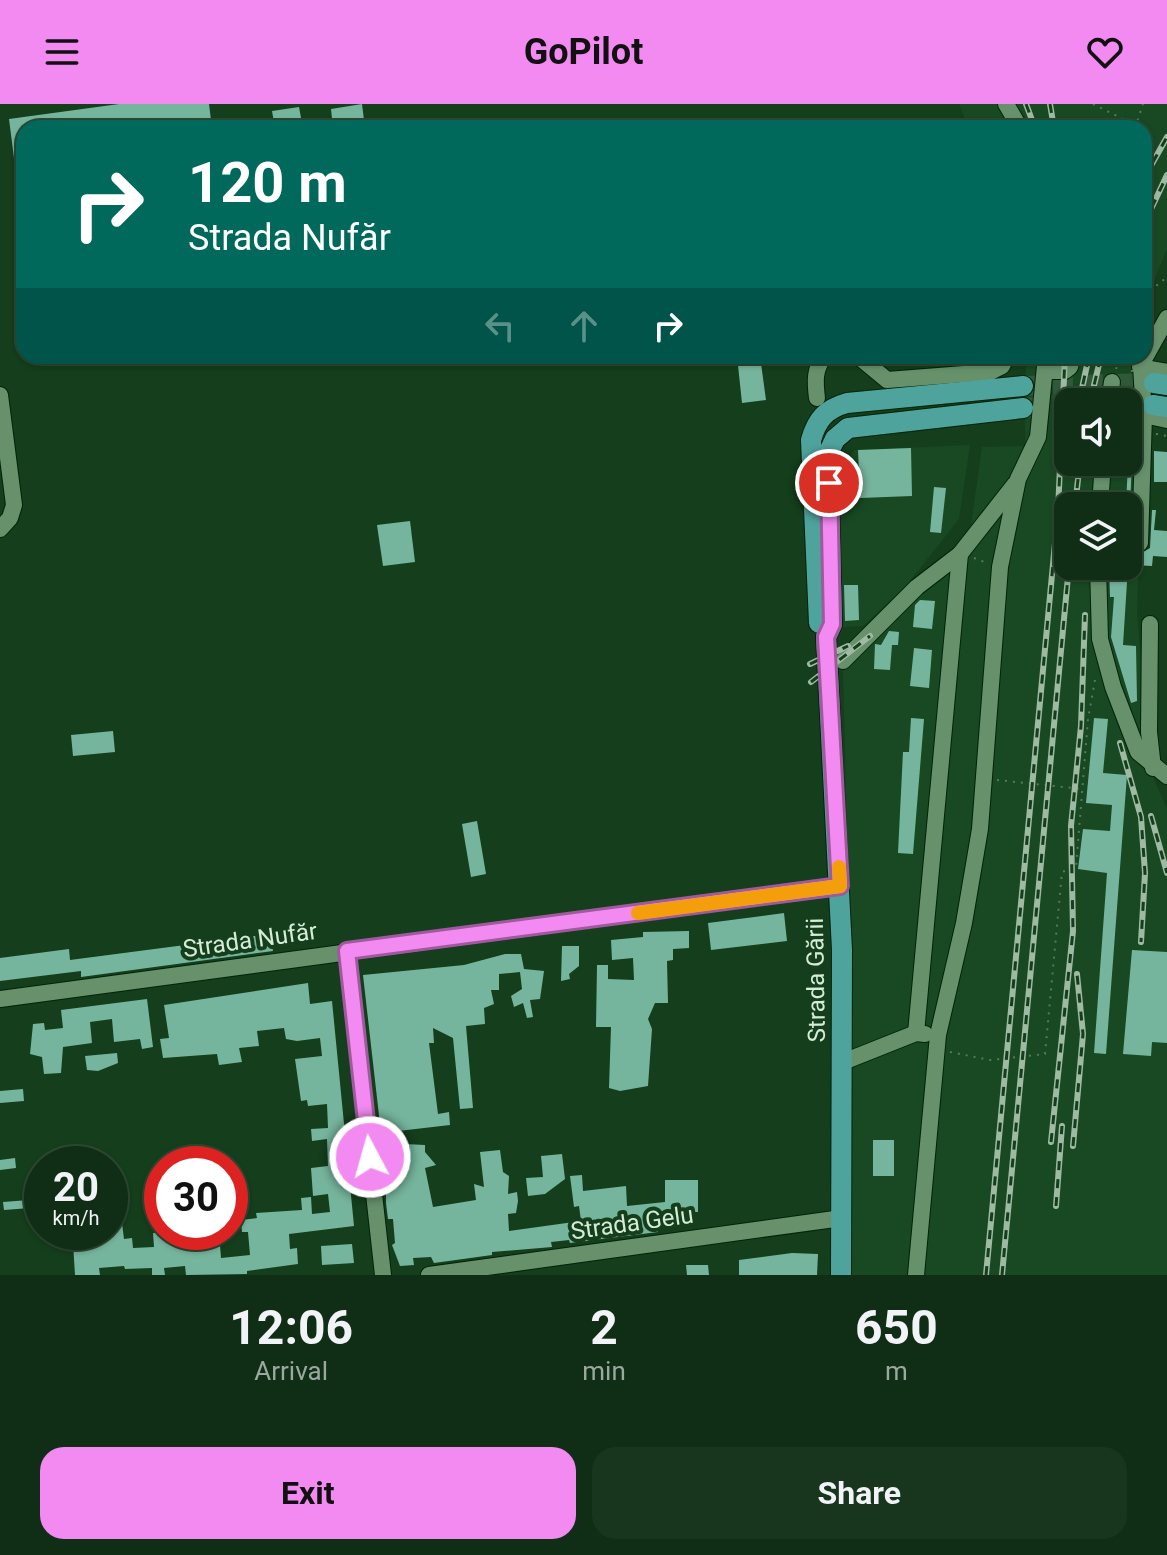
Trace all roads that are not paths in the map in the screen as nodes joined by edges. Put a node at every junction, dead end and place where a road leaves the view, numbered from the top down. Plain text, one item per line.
1 (1167, 318) edge
2 (1152, 360) edge
3 (818, 364) edge
4 (868, 364) edge
5 (1003, 364) edge
6 (1045, 364) edge
7 (1071, 364) edge
8 (1148, 371) edge
9 (1112, 382) dead end
10 (1023, 386) tunnel mouth
11 (1111, 388) edge
12 (0, 395) edge
13 (817, 398) dead end
14 (1023, 408) tunnel mouth
15 (1158, 412) edge
16 (1018, 479) junction
17 (1142, 528) edge
18 (0, 529) edge
19 (960, 554) junction
20 (1098, 580) edge
21 (1150, 624) dead end
22 (826, 637) junction
23 (843, 661) dead end
24 (1150, 675) junction
25 (1167, 675) edge
26 (1160, 772) edge
27 (840, 886) junction
28 (347, 951) junction
29 (0, 999) edge
30 (916, 1033) junction
31 (937, 1042) junction
32 (843, 1062) junction
33 (842, 1218) junction
34 (383, 1275) edge
35 (429, 1275) edge
36 (841, 1275) edge
37 (916, 1275) edge

1 - 2 street
3 - 13 street
4 - 5 street
6 - 7 street
6 - 16 street
8 - 15 street
9 - 11 street
10 - 22 main road, Strada Gării
12 - 18 street
14 - 22 main road, Strada Gării
15 - 17 street
16 - 19 street
16 - 31 street
19 - 23 street
19 - 30 street
20 - 26 street
21 - 24 street
22 - 27 main road, Strada Gării
24 - 25 street
24 - 26 street
27 - 28 street, Strada Nufăr
27 - 32 main road, Strada Gării
28 - 29 street, Strada Nufăr
28 - 34 street
30 - 31 street
30 - 32 street
31 - 37 street
32 - 33 main road, Strada Gării
33 - 35 street, Strada Gelu
33 - 36 main road, Strada Gării

